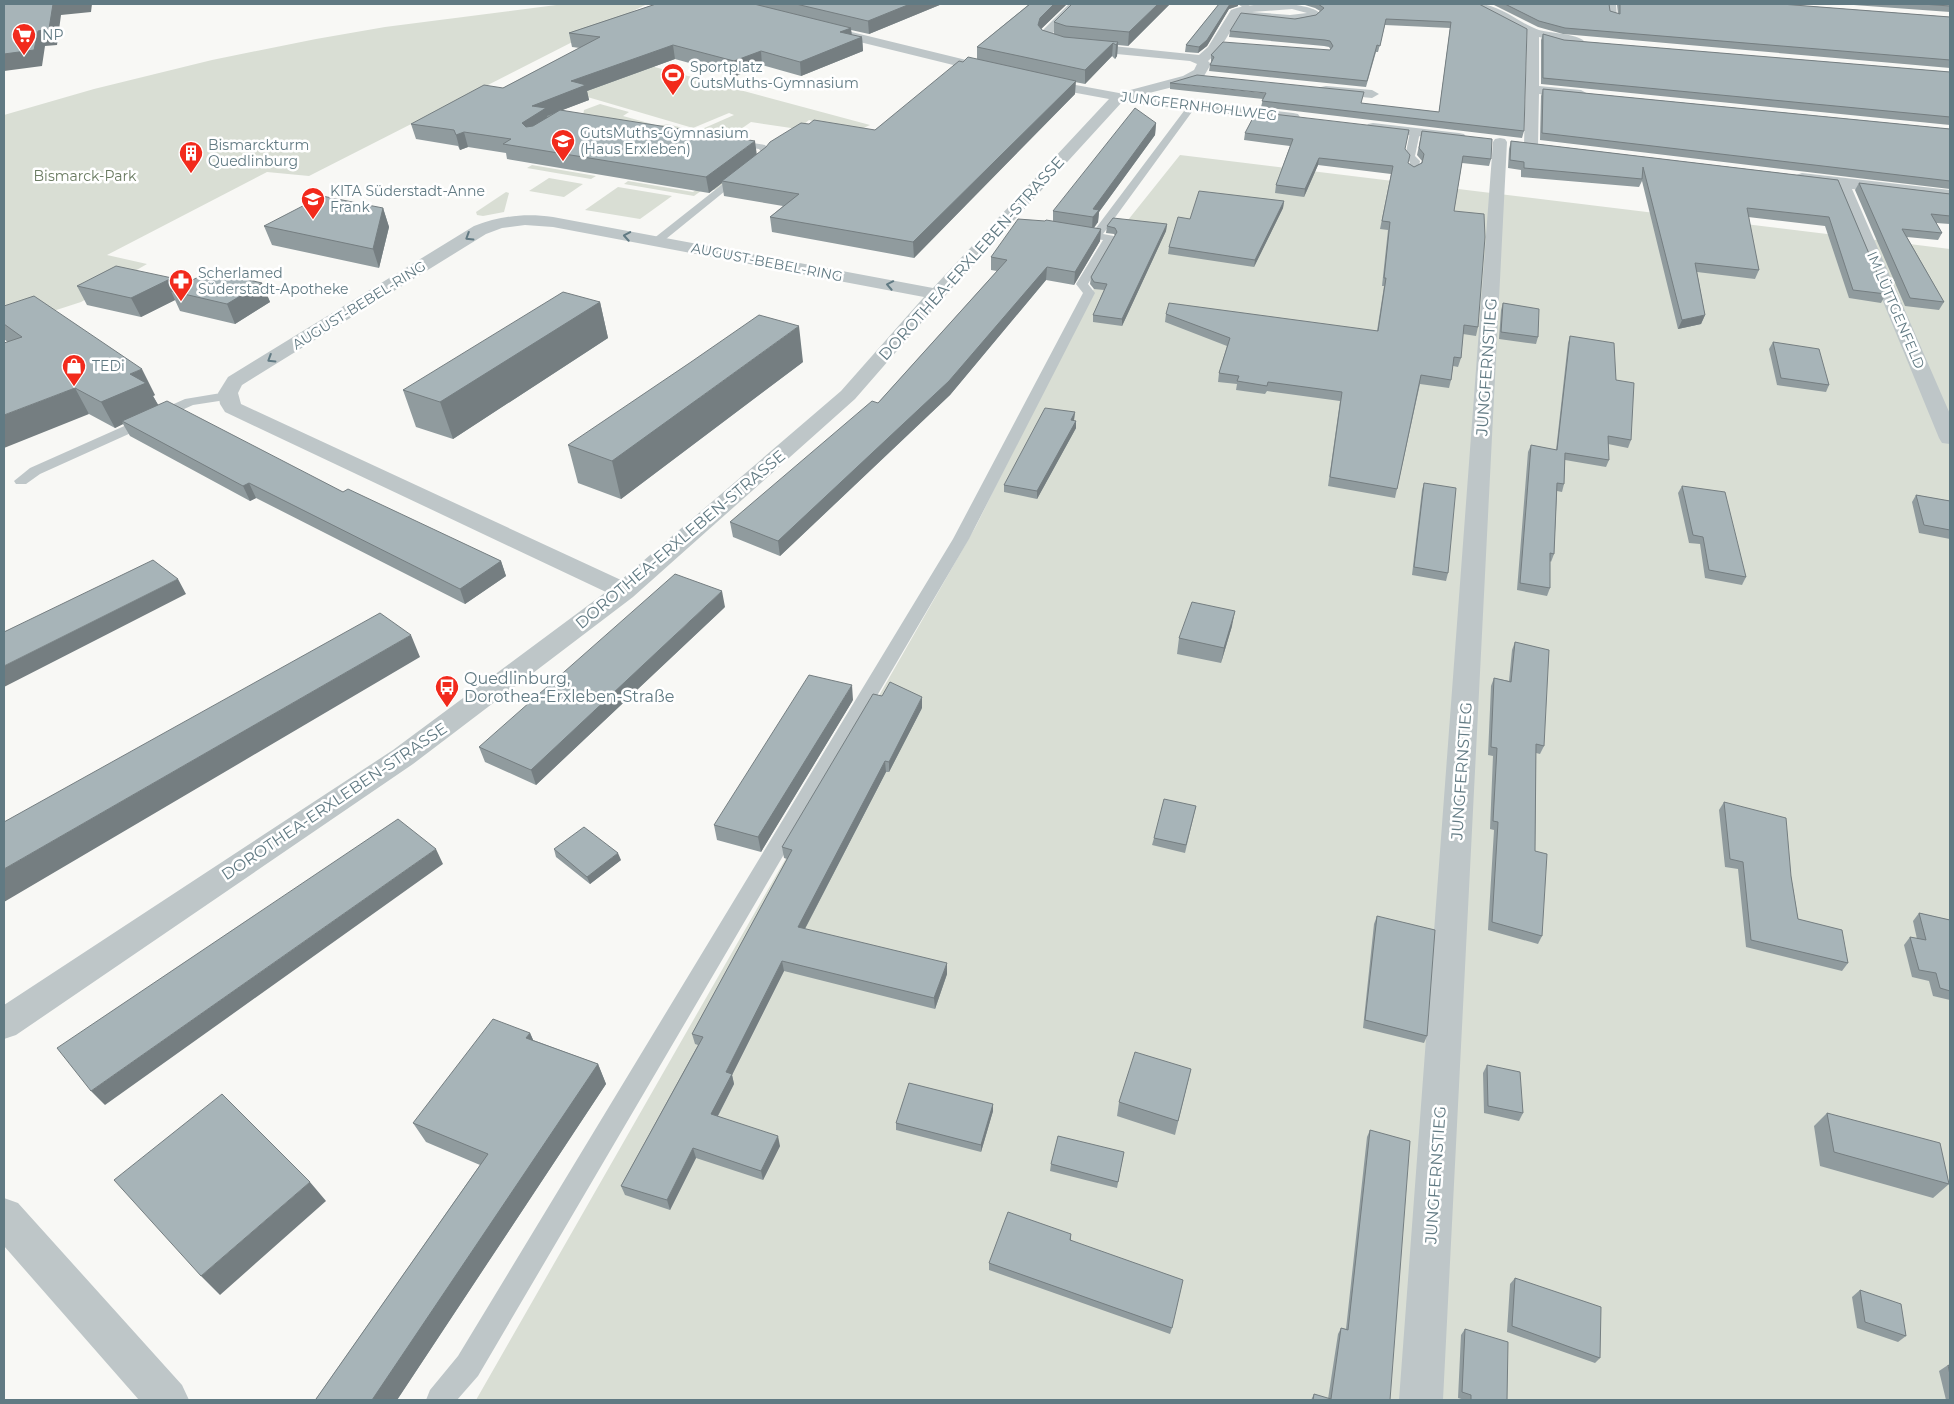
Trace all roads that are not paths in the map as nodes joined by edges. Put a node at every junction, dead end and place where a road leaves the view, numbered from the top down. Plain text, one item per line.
1 (1075, 4) edge
2 (1479, 4) edge
3 (1612, 4) edge
4 (1242, 9) edge
5 (1614, 17) edge
6 (812, 26) edge
7 (1533, 32) junction
8 (1588, 42) edge
9 (1201, 60) junction
10 (1002, 73) edge
11 (1195, 76) junction
12 (1021, 78) edge
13 (1215, 78) edge
14 (1314, 88) edge
15 (1532, 89) junction
16 (1372, 94) dead end
17 (1592, 95) edge
18 (1120, 98) junction
19 (1193, 105) junction
20 (1309, 119) edge
21 (1357, 125) edge
22 (1415, 132) junction
23 (1471, 138) edge
24 (727, 142) edge
25 (1531, 145) junction
26 (1550, 148) edge
27 (1414, 170) edge
28 (1784, 176) edge
29 (1842, 183) junction
30 (1950, 195) edge
31 (1060, 230) edge
32 (1096, 236) junction
33 (657, 241) junction
34 (937, 294) junction
35 (226, 396) junction
36 (1950, 438) edge
37 (21, 482) dead end
38 (624, 591) junction
39 (4, 1024) edge
40 (4, 1217) edge
41 (166, 1400) edge
42 (440, 1400) edge
43 (1421, 1400) edge

1 - 9 street
2 - 7 street
3 - 5 lane
4 - 9 street
6 - 10 street
7 - 8 street
7 - 15 street
9 - 11 street
11 - 13 street
11 - 18 street
12 - 18 street, JUNGFERNHOHLWEG
14 - 16 street
15 - 17 street
15 - 25 street
18 - 19 street, JUNGFERNHOHLWEG
18 - 34 street, DOROTHEA-ERXLEBEN-STRASSE
19 - 20 street, JUNGFERNHOHLWEG
19 - 32 lane
21 - 22 street
22 - 23 street
22 - 27 lane
24 - 33 lane
25 - 26 street
25 - 43 street, JUNGFERNSTIEG
28 - 29 street
29 - 30 street
29 - 36 street, IM LÜTTGENFELD
31 - 32 lane
32 - 42 lane
34 -> 33 street, AUGUST-BEBEL-RING
33 -> 35 street, AUGUST-BEBEL-RING
34 - 38 street, DOROTHEA-ERXLEBEN-STRASSE
35 - 37 lane
35 - 38 street
38 - 39 street, DOROTHEA-ERXLEBEN-STRASSE
40 - 41 street

